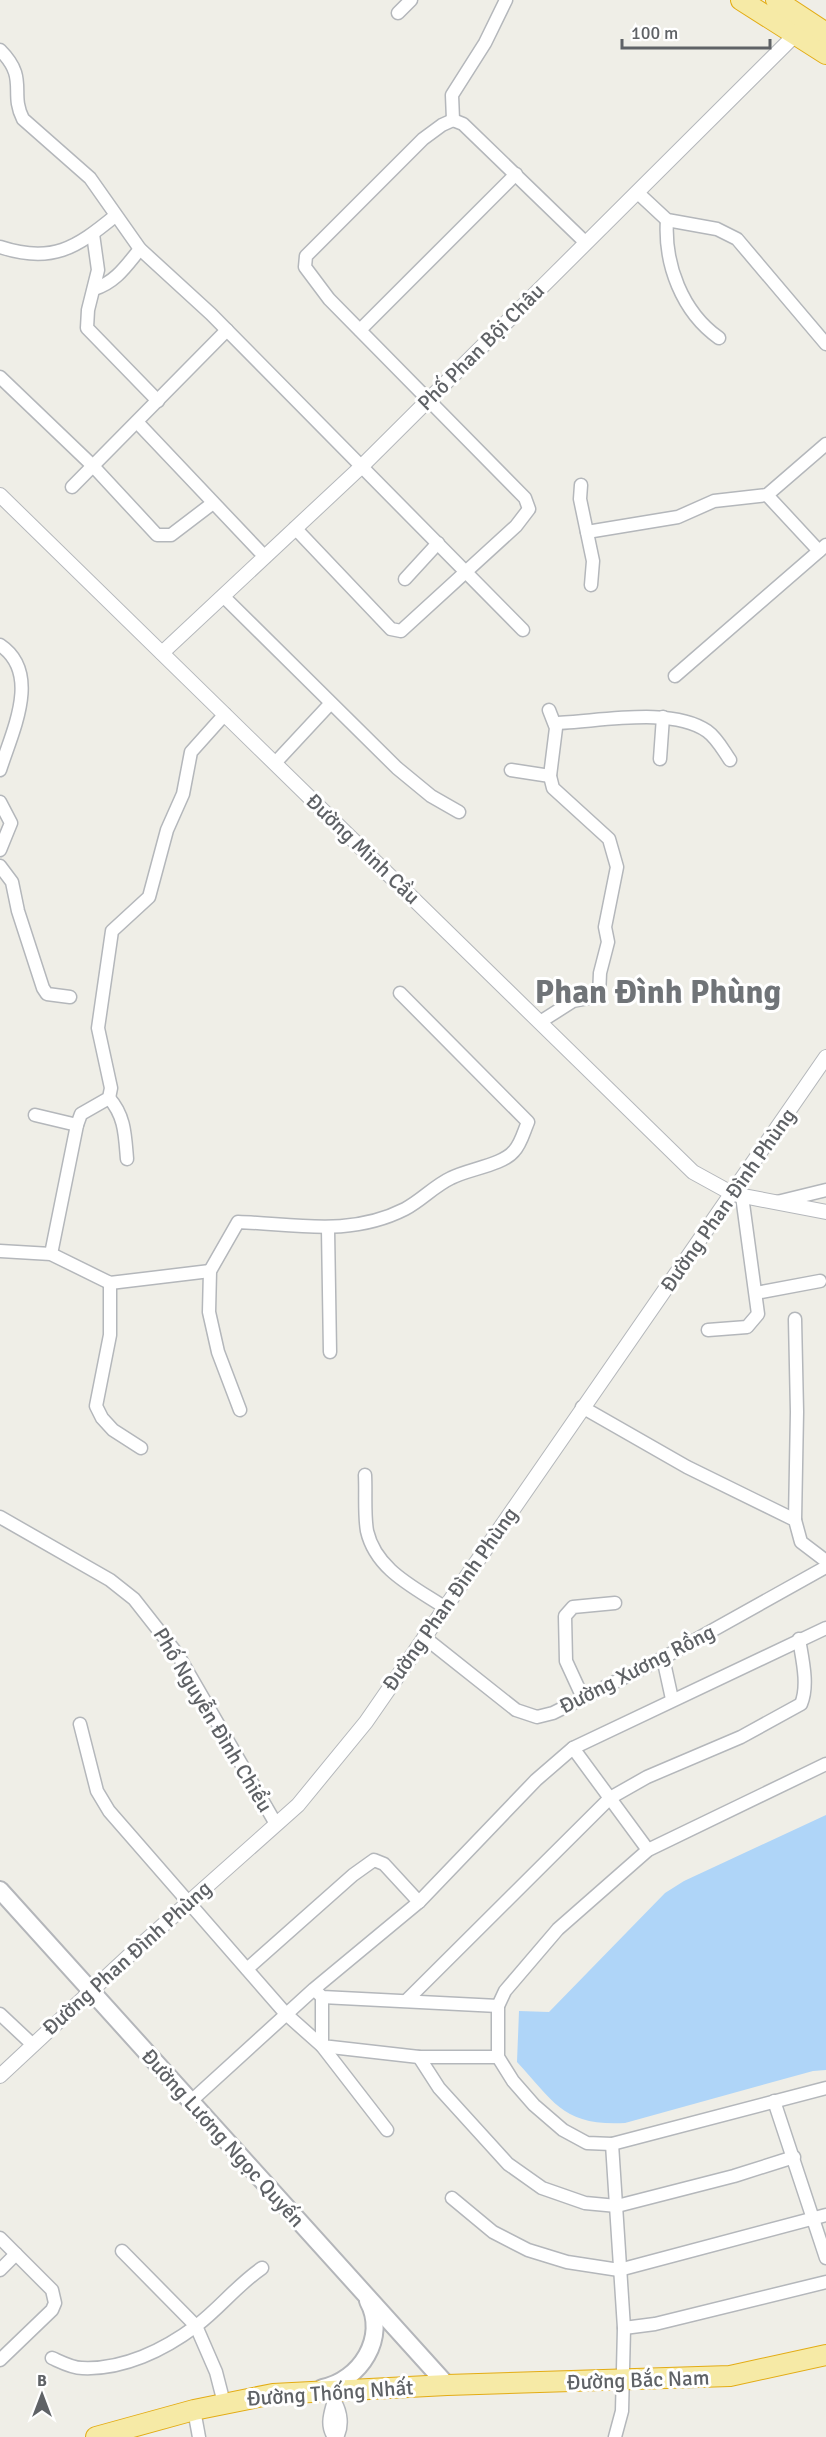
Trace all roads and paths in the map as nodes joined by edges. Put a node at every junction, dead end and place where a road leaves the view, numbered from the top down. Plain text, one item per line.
1 (411, 0) edge
2 (506, 0) edge
3 (741, 0) edge
4 (776, 0) edge
5 (398, 14) dead end
6 (826, 33) edge
7 (795, 35) junction
8 (0, 50) edge
9 (826, 54) edge
10 (453, 120) junction
11 (516, 174) junction
12 (638, 193) junction
13 (116, 216) junction
14 (667, 220) junction
15 (93, 234) junction
16 (585, 243) junction
17 (0, 248) edge
18 (140, 249) junction
19 (94, 289) junction
20 (227, 330) junction
21 (360, 330) junction
22 (719, 338) dead end
23 (826, 344) edge
24 (0, 377) edge
25 (158, 401) junction
26 (428, 401) junction
27 (137, 422) junction
28 (826, 444) edge
29 (93, 466) junction
30 (362, 466) junction
31 (581, 485) dead end
32 (72, 487) dead end
33 (0, 495) edge
34 (767, 495) junction
35 (213, 503) junction
36 (295, 528) junction
37 (587, 532) junction
38 (438, 543) junction
39 (822, 548) edge
40 (265, 557) junction
41 (466, 572) junction
42 (405, 579) dead end
43 (591, 585) dead end
44 (223, 596) junction
45 (523, 630) dead end
46 (0, 645) edge
47 (162, 653) junction
48 (675, 676) dead end
49 (330, 704) junction
50 (549, 710) dead end
51 (225, 714) junction
52 (663, 717) junction
53 (555, 723) junction
54 (660, 759) dead end
55 (730, 760) dead end
56 (275, 763) junction
57 (0, 770) edge
58 (511, 770) dead end
59 (550, 776) junction
60 (0, 802) edge
61 (459, 812) dead end
62 (0, 850) edge
63 (0, 866) edge
64 (399, 993) dead end
65 (70, 997) dead end
66 (540, 1022) junction
67 (826, 1057) edge
68 (109, 1098) junction
69 (35, 1115) dead end
70 (77, 1125) junction
71 (127, 1159) dead end
72 (826, 1190) edge
73 (738, 1195) junction
74 (777, 1202) junction
75 (826, 1212) edge
76 (328, 1229) junction
77 (0, 1251) edge
78 (51, 1254) junction
79 (210, 1271) junction
80 (820, 1281) dead end
81 (110, 1283) junction
82 (756, 1293) junction
83 (795, 1319) dead end
84 (708, 1330) dead end
85 (330, 1352) dead end
86 (582, 1407) junction
87 (240, 1410) dead end
88 (141, 1448) dead end
89 (365, 1475) dead end
90 (0, 1516) edge
91 (795, 1520) junction
92 (826, 1561) edge
93 (826, 1567) edge
94 (615, 1603) dead end
95 (444, 1607) junction
96 (826, 1629) edge
97 (424, 1637) junction
98 (799, 1639) junction
99 (663, 1658) junction
100 (583, 1698) junction
101 (672, 1699) junction
102 (80, 1724) dead end
103 (573, 1748) junction
104 (826, 1764) edge
105 (610, 1798) junction
106 (276, 1824) junction
107 (648, 1850) junction
108 (0, 1890) edge
109 (188, 1902) junction
110 (419, 1902) junction
111 (247, 1969) junction
112 (91, 1990) junction
113 (318, 1993) junction
114 (407, 2000) junction
115 (498, 2006) junction
116 (0, 2014) edge
117 (286, 2014) junction
118 (33, 2045) junction
119 (322, 2046) junction
120 (498, 2057) junction
121 (419, 2058) junction
122 (0, 2076) edge
123 (826, 2088) edge
124 (774, 2101) junction
125 (190, 2102) junction
126 (387, 2130) dead end
127 (612, 2145) junction
128 (794, 2157) junction
129 (452, 2198) dead end
130 (617, 2206) junction
131 (826, 2215) edge
132 (813, 2219) junction
133 (0, 2238) edge
134 (122, 2251) dead end
135 (16, 2254) junction
136 (826, 2258) edge
137 (262, 2268) dead end
138 (0, 2270) edge
139 (619, 2270) junction
140 (826, 2282) edge
141 (362, 2289) junction
142 (196, 2326) junction
143 (624, 2328) junction
144 (826, 2355) edge
145 (52, 2358) dead end
146 (0, 2361) edge
147 (624, 2382) junction
148 (447, 2385) junction
149 (314, 2390) junction
150 (336, 2396) junction
151 (224, 2403) junction
152 (194, 2410) junction
153 (144, 2422) junction
154 (96, 2437) edge
155 (116, 2437) edge
156 (199, 2437) edge
157 (336, 2437) edge
158 (615, 2437) edge

1 - 5 street
2 - 10 street
3 - 7 highway
4 - 6 highway
7 - 9 highway
7 - 12 street, Phố Phan Bội Châu
8 - 13 street
10 - 11 street
10 - 21 street
11 - 16 street
11 - 21 street
12 - 14 street
12 - 16 street, Phố Phan Bội Châu
13 - 15 street
13 - 18 street
14 - 22 street
14 - 23 street
15 - 17 street
15 - 19 street
16 - 26 street, Phố Phan Bội Châu
18 - 19 street
18 - 20 street
19 - 25 street
20 - 25 street
20 - 30 street
21 - 26 street
24 - 29 street
25 - 27 street
26 - 30 street, Phố Phan Bội Châu
26 - 41 street
27 - 29 street
27 - 35 street
28 - 34 street
29 - 32 street
29 - 35 street
30 - 36 street, Phố Phan Bội Châu
30 - 38 street
31 - 37 street
33 - 47 street, Đường Minh Cầu
34 - 37 street
34 - 39 street
35 - 40 street
36 - 40 street, Phố Phan Bội Châu
36 - 41 street
37 - 43 street
38 - 41 street
38 - 42 street
39 - 48 street
40 - 44 street, Phố Phan Bội Châu
41 - 45 street
44 - 47 street, Phố Phan Bội Châu
44 - 49 street
46 - 57 street
47 - 51 street, Đường Minh Cầu
49 - 56 street
49 - 61 street
50 - 53 street
51 - 56 street, Đường Minh Cầu
51 - 68 street
52 - 53 street
52 - 54 street
52 - 55 street
53 - 59 street
56 - 66 street, Đường Minh Cầu
58 - 59 street
59 - 66 street
60 - 62 street
63 - 65 street
64 - 76 street
66 - 73 street, Đường Minh Cầu
67 - 73 street, Đường Phan Đình Phùng
68 - 70 street
68 - 71 street
69 - 70 street
70 - 78 street
72 - 74 street
73 - 74 street, Đường Minh Cầu
73 - 82 street
73 - 86 street, Đường Phan Đình Phùng
74 - 75 street, Đường Minh Cầu
76 - 79 street
76 - 85 street
77 - 78 street
78 - 81 street
79 - 81 street
79 - 87 street
80 - 82 street
81 - 88 street
82 - 84 street
83 - 91 street
86 - 91 street
86 - 95 street, Đường Phan Đình Phùng
89 - 95 street
90 - 106 street, Phố Nguyễn Đình Chiểu
91 - 92 street
93 - 99 street, Đường Xương Rồng
94 - 100 street
95 - 97 street, Đường Phan Đình Phùng
96 - 98 street
97 - 100 street, Đường Xương Rồng
97 - 106 street, Đường Phan Đình Phùng
98 - 101 street
98 - 105 street
99 - 100 street, Đường Xương Rồng
99 - 101 street
101 - 103 street
102 - 109 street
103 - 105 street
103 - 110 street
104 - 107 street
105 - 107 street
105 - 114 street
106 - 109 street, Đường Phan Đình Phùng
107 - 115 street
108 - 112 main road, Đường Lương Ngọc Quyến
109 - 111 street
109 - 112 street, Đường Phan Đình Phùng
110 - 111 street
110 - 113 street
111 - 117 street
112 - 118 street, Đường Phan Đình Phùng
112 - 125 main road, Đường Lương Ngọc Quyến
113 - 114 street
113 - 117 street
113 - 119 street
114 - 115 street
115 - 120 street
116 - 118 street
117 - 119 street
117 - 125 street
118 - 122 street, Đường Phan Đình Phùng
119 - 121 street
119 - 126 street
120 - 121 street
120 - 127 street
121 - 130 street
123 - 124 street
124 - 127 street
124 - 128 street
125 - 141 main road, Đường Lương Ngọc Quyến
127 - 130 street
128 - 130 street
128 - 132 street
129 - 139 street
130 - 139 street
131 - 132 street
132 - 136 street
132 - 139 street
133 - 135 street
134 - 142 street
135 - 138 street
135 - 146 street
137 - 142 street
139 - 143 street
140 - 143 street
141 - 148 main road, Đường Lương Ngọc Quyến
141 - 149 main road
142 - 145 street
142 - 151 street
143 - 147 street
144 - 147 highway, Đường Bắc Nam
147 - 148 highway, Đường Bắc Nam
147 - 158 street
148 - 150 highway, Đường Thống Nhất
149 - 150 highway, Đường Thống Nhất
149 - 151 highway, Đường Thống Nhất
150 - 157 street
151 - 152 highway, Đường Thống Nhất
152 - 153 highway, Đường Thống Nhất
152 - 156 street
153 - 154 highway
153 - 155 highway

